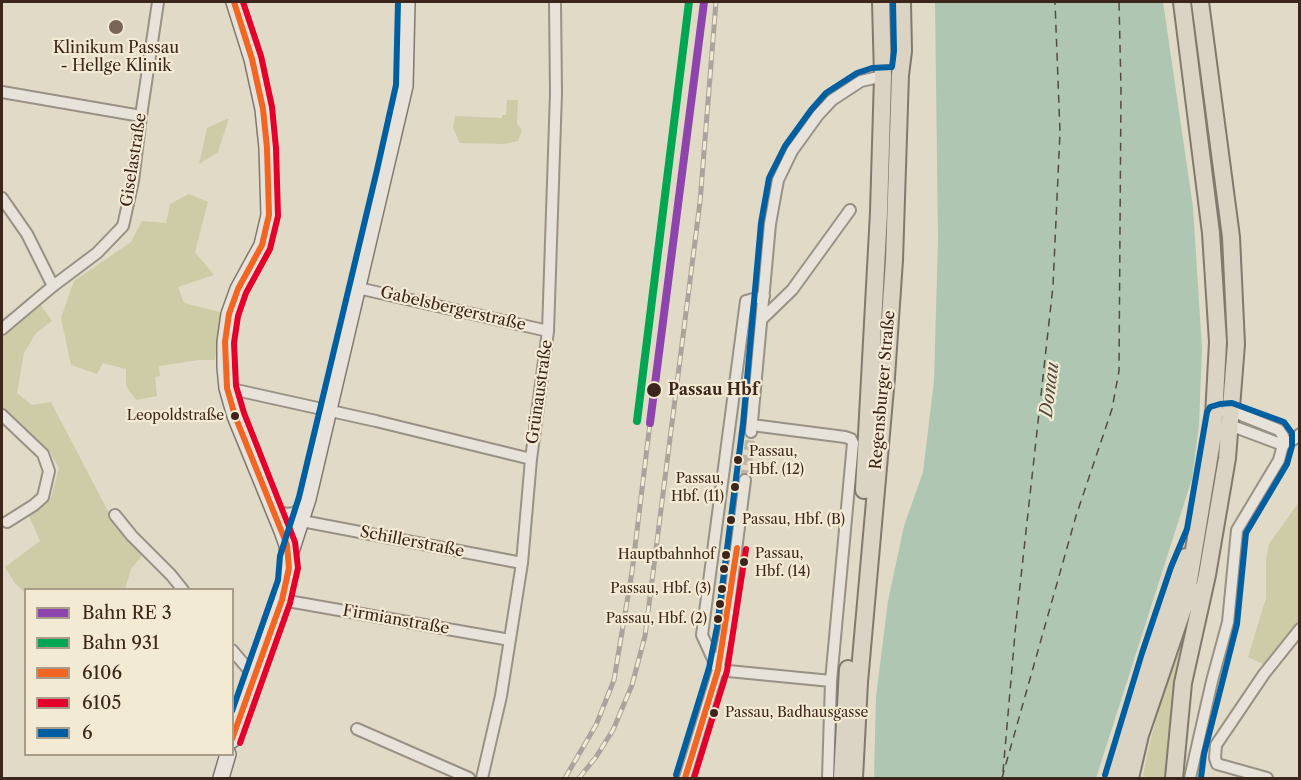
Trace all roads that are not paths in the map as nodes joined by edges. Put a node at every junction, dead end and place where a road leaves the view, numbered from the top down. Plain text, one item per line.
1 (158, 2) edge
2 (234, 2) edge
3 (407, 2) edge
4 (555, 2) edge
5 (880, 2) edge
6 (902, 2) edge
7 (1182, 2) edge
8 (1200, 2) edge
9 (892, 75) junction
10 (2, 92) edge
11 (141, 117) junction
12 (2, 198) edge
13 (850, 210) dead end
14 (52, 286) junction
15 (358, 288) junction
16 (764, 296) junction
17 (763, 318) junction
18 (2, 329) edge
19 (548, 331) junction
20 (227, 388) junction
21 (329, 411) junction
22 (2, 415) edge
23 (1225, 418) junction
24 (1299, 434) edge
25 (1283, 445) junction
26 (531, 459) junction
27 (745, 480) tunnel mouth
28 (306, 505) junction
29 (868, 509) junction
30 (273, 510) junction
31 (115, 515) dead end
32 (302, 521) junction
33 (7, 522) dead end
34 (1204, 534) junction
35 (289, 558) junction
36 (522, 562) junction
37 (181, 588) edge
38 (282, 600) junction
39 (1299, 629) edge
40 (510, 640) junction
41 (234, 652) edge
42 (718, 670) junction
43 (254, 676) junction
44 (831, 681) junction
45 (357, 729) dead end
46 (234, 734) edge
47 (227, 756) edge
48 (1191, 777) edge
49 (221, 778) edge
50 (469, 778) edge
51 (482, 778) edge
52 (685, 778) edge
53 (828, 778) edge
54 (842, 778) edge
55 (854, 778) edge
56 (1114, 778) edge
57 (1130, 778) edge
58 (1174, 778) edge
59 (1266, 778) edge

1 - 11 street, Giselastraße
2 - 20 street
3 - 15 street
4 - 19 street, Grünaustraße
5 - 9 main road, Regensburger Straße
6 - 9 main road, Regensburger Straße
7 - 23 main road
8 - 23 main road
9 - 16 street
9 - 29 main road, Regensburger Straße
10 - 11 street
11 - 14 street, Giselastraße
12 - 14 street
13 - 17 street
14 - 18 street, Giselastraße
15 - 19 street, Gabelsbergerstraße
15 - 21 street
16 - 17 street
16 - 42 street
17 - 44 street
19 - 26 street, Grünaustraße
20 - 21 street
20 - 30 street
21 - 26 street
21 - 28 street
22 - 33 street
23 - 25 street
23 - 34 main road
24 - 25 street
25 - 48 street
26 - 36 street, Grünaustraße
27 - 42 street
28 - 30 street
28 - 32 street
29 - 54 main road, Regensburger Straße
29 - 55 main road, Regensburger Straße
30 - 35 street
31 - 37 street
32 - 35 street
32 - 36 street, Schillerstraße
34 - 56 main road
34 - 57 main road
34 - 58 main road
35 - 38 street
36 - 40 street, Grünaustraße
38 - 40 street, Firmianstraße
38 - 43 street
39 - 59 street
40 - 51 street, Grünaustraße
41 - 43 street
42 - 44 street
42 - 52 street
43 - 46 street
44 - 53 street
45 - 50 street
47 - 49 street

